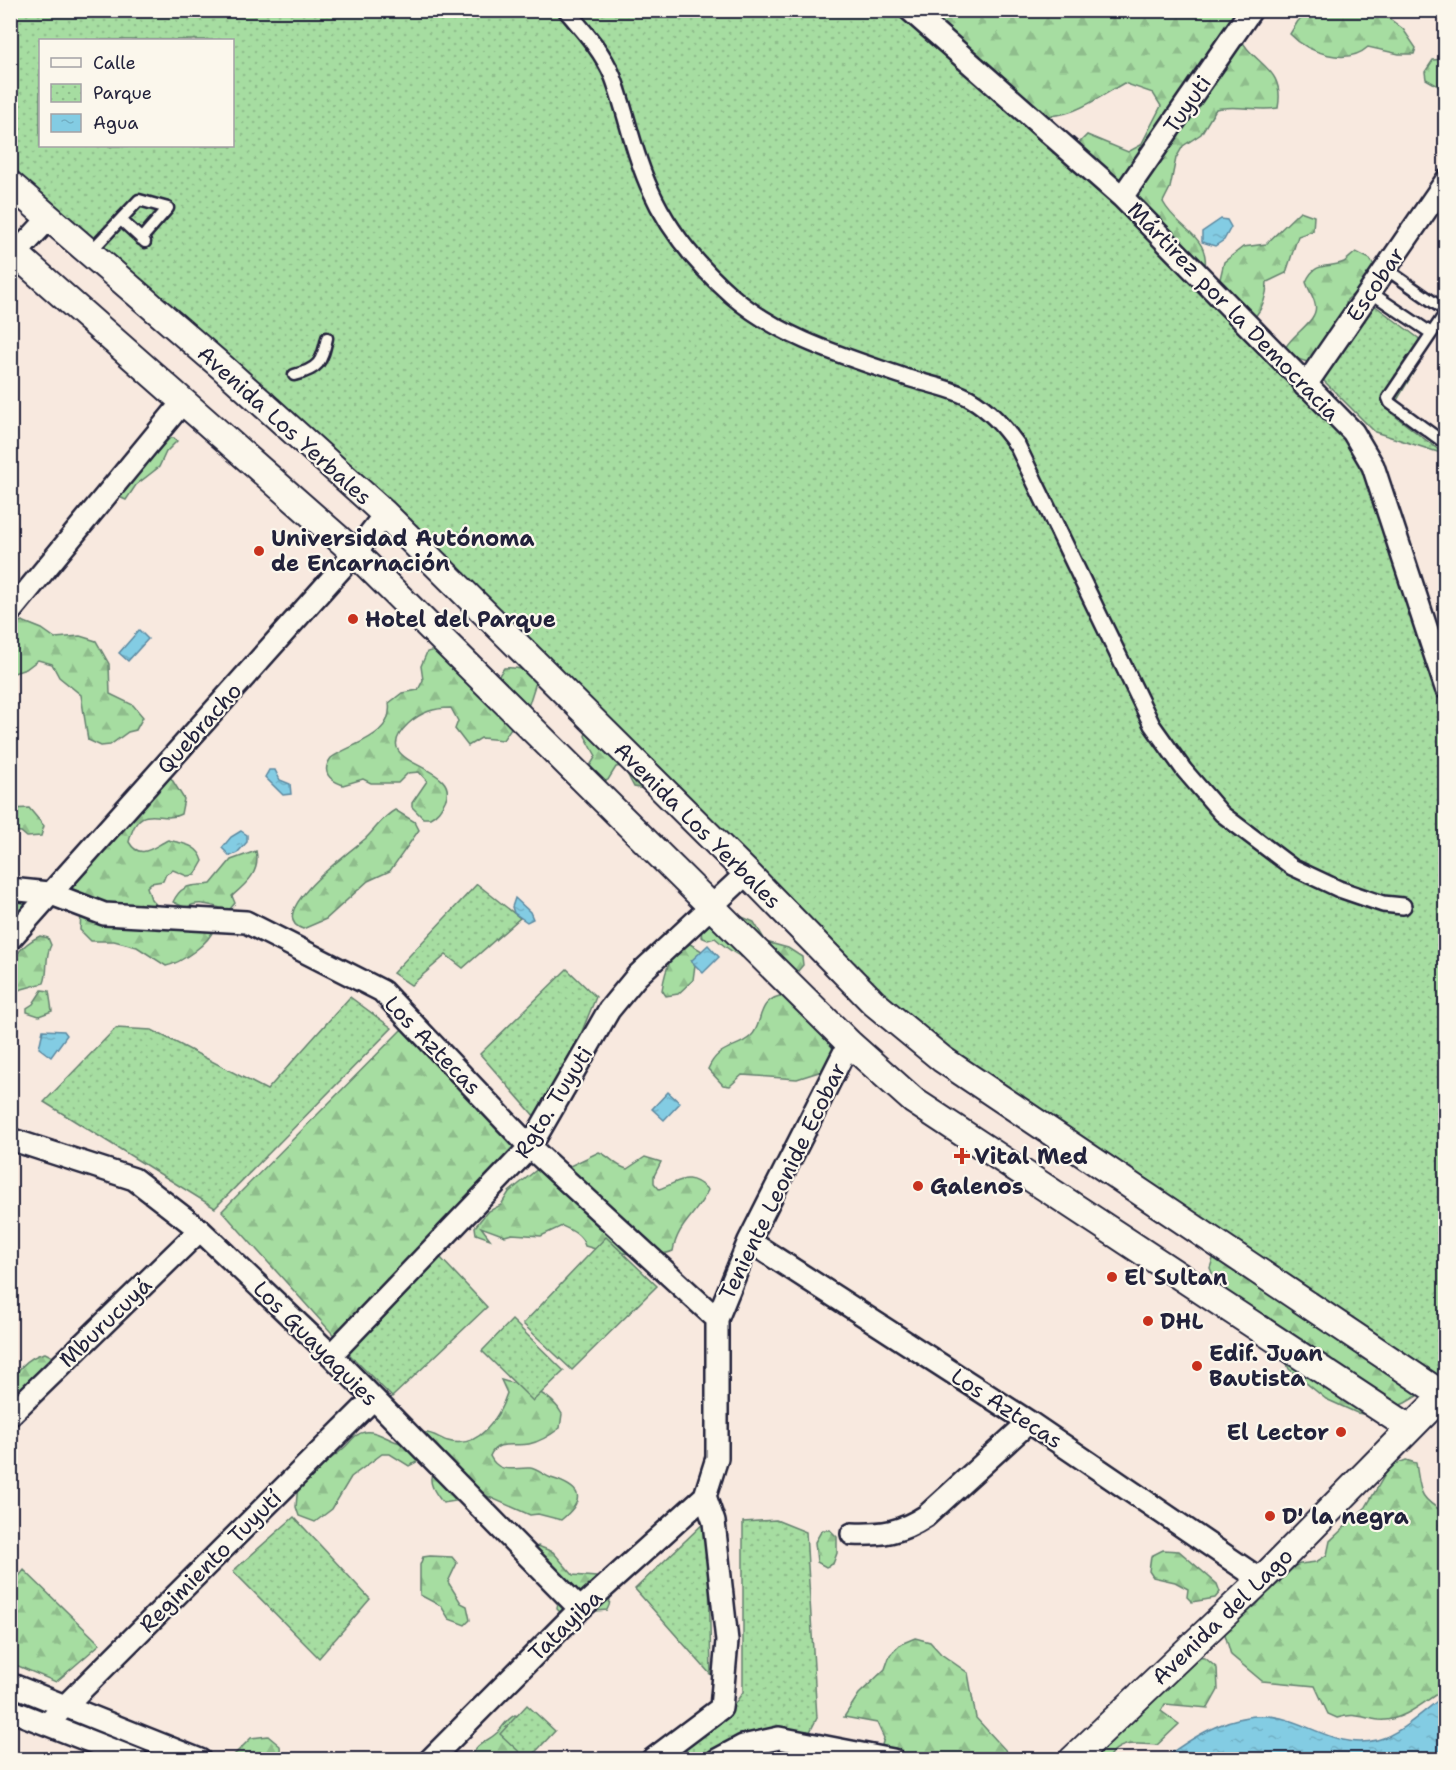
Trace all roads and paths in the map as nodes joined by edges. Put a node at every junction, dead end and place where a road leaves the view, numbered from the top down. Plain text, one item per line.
1 (566, 10) edge
2 (910, 10) edge
3 (1251, 10) edge
4 (1446, 181) edge
5 (10, 184) edge
6 (1122, 197) junction
7 (50, 218) junction
8 (121, 220) junction
9 (89, 253) junction
10 (12, 255) edge
11 (1386, 269) junction
12 (1370, 292) junction
13 (1446, 312) edge
14 (1431, 333) junction
15 (327, 338) dead end
16 (294, 375) dead end
17 (1305, 386) junction
18 (182, 403) junction
19 (1446, 444) edge
20 (385, 514) junction
21 (355, 553) junction
22 (10, 612) edge
23 (1446, 688) edge
24 (747, 873) junction
25 (10, 889) edge
26 (49, 893) junction
27 (710, 905) junction
28 (1403, 906) dead end
29 (10, 939) edge
30 (849, 1043) junction
31 (10, 1139) edge
32 (530, 1147) junction
33 (200, 1230) junction
34 (749, 1241) junction
35 (717, 1319) junction
36 (331, 1354) junction
37 (1444, 1394) edge
38 (373, 1399) junction
39 (10, 1415) edge
40 (1029, 1422) junction
41 (1410, 1428) junction
42 (705, 1496) junction
43 (852, 1534) dead end
44 (1261, 1580) junction
45 (580, 1609) junction
46 (17, 1687) edge
47 (64, 1706) junction
48 (12, 1716) edge
49 (47, 1724) junction
50 (138, 1760) edge
51 (200, 1760) edge
52 (430, 1760) edge
53 (652, 1760) edge
54 (717, 1760) edge
55 (893, 1760) edge
56 (1072, 1760) edge

1 - 28 street
2 - 6 street, Mártirez por la Democracia
3 - 6 street, Tuyuti
4 - 11 street, Escobar
5 - 7 street, Avenida Los Yerbales
6 - 17 street, Mártirez por la Democracia
7 - 9 street, Avenida Los Yerbales
7 - 10 street
8 - 8 lane
8 - 9 lane
9 - 20 street, Avenida Los Yerbales
10 - 18 street
11 - 12 street, Escobar
11 - 13 lane
12 - 14 lane
12 - 17 street, Escobar
13 - 14 lane
14 - 19 lane
15 - 16 lane
17 - 23 street, Mártirez por la Democracia
18 - 21 street
18 - 22 street
20 - 21 street, Quebracho
20 - 24 street, Avenida Los Yerbales
21 - 26 street, Quebracho
21 - 27 street
24 - 27 street, Rgto. Tuyuti
24 - 37 street, Avenida Los Yerbales
25 - 26 street, Los Aztecas
26 - 29 street, Quebracho
26 - 32 street, Los Aztecas
27 - 30 street
27 - 32 street, Rgto. Tuyuti
30 - 34 street, Teniente Leonide Ecobar
30 - 41 street
31 - 33 street, Los Guayaquies
32 - 35 street, Los Aztecas
32 - 36 street, Rgto. Tuyuti
33 - 36 street, Los Guayaquies
33 - 39 street, Mburucuyá
34 - 35 street, Teniente Leonide Ecobar
34 - 40 street, Los Aztecas
35 - 42 street
36 - 38 street, Los Guayaquies
37 - 41 street, Avenida del Lago
38 - 45 street, Los Guayaquies
38 - 47 street, Regimiento Tuyutí
40 - 43 street
40 - 44 street, Los Aztecas
41 - 44 street, Avenida del Lago
42 - 45 street, Tatayiba
42 - 53 street
44 - 56 street, Avenida del Lago
45 - 52 street, Tatayiba
46 - 47 street
46 - 48 street
47 - 49 street, Regimiento Tuyutí
47 - 51 street
48 - 49 street
49 - 50 street
54 - 55 street

